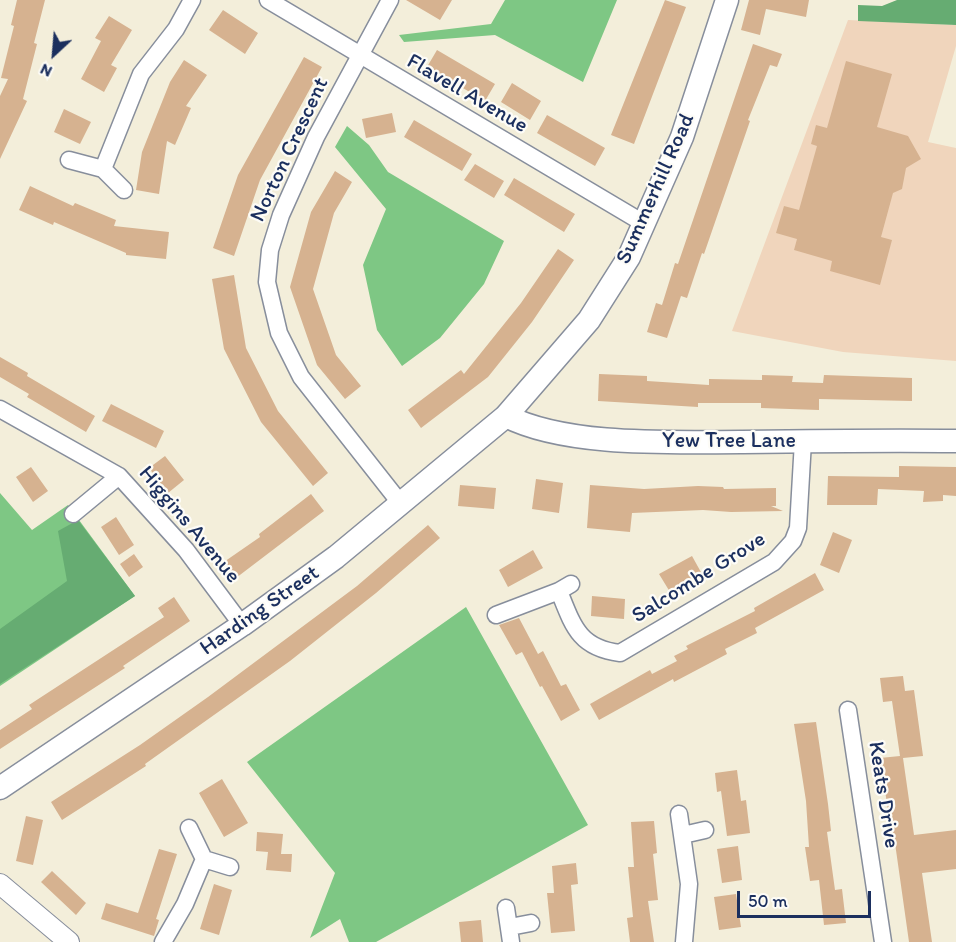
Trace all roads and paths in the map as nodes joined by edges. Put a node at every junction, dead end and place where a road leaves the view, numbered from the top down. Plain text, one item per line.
1 (192, 0) edge
2 (267, 0) edge
3 (390, 0) edge
4 (727, 0) edge
5 (360, 58) junction
6 (69, 160) dead end
7 (103, 169) junction
8 (124, 190) dead end
9 (645, 224) junction
10 (0, 409) edge
11 (506, 416) junction
12 (803, 441) junction
13 (956, 441) edge
14 (119, 476) junction
15 (401, 504) junction
16 (73, 514) dead end
17 (496, 615) dead end
18 (242, 626) junction
19 (855, 720) dead end
20 (0, 788) edge
21 (679, 814) dead end
22 (189, 828) dead end
23 (705, 830) dead end
24 (682, 835) junction
25 (204, 859) junction
26 (230, 867) dead end
27 (0, 884) edge
28 (506, 908) dead end
29 (531, 923) dead end
30 (511, 934) edge
31 (69, 942) edge
32 (163, 942) edge
33 (684, 942) edge
34 (883, 942) edge

1 - 7 street
2 - 5 street, Flavell Avenue
3 - 5 street, Norton Crescent
4 - 9 main road, Summerhill Road
5 - 9 street, Flavell Avenue
5 - 15 street, Norton Crescent
6 - 7 street
7 - 8 street
9 - 11 main road, Summerhill Road
10 - 14 street, Higgins Avenue
11 - 12 main road, Yew Tree Lane
11 - 15 main road, Harding Street
12 - 13 main road, Yew Tree Lane
12 - 17 street, Salcombe Grove
14 - 16 street
14 - 18 street, Higgins Avenue
15 - 18 main road, Harding Street
18 - 20 main road, Harding Street
19 - 34 street, Keats Drive
21 - 24 street
22 - 25 street
23 - 24 street
24 - 33 street
25 - 26 street
25 - 32 street
27 - 31 street
28 - 30 street
29 - 30 street

